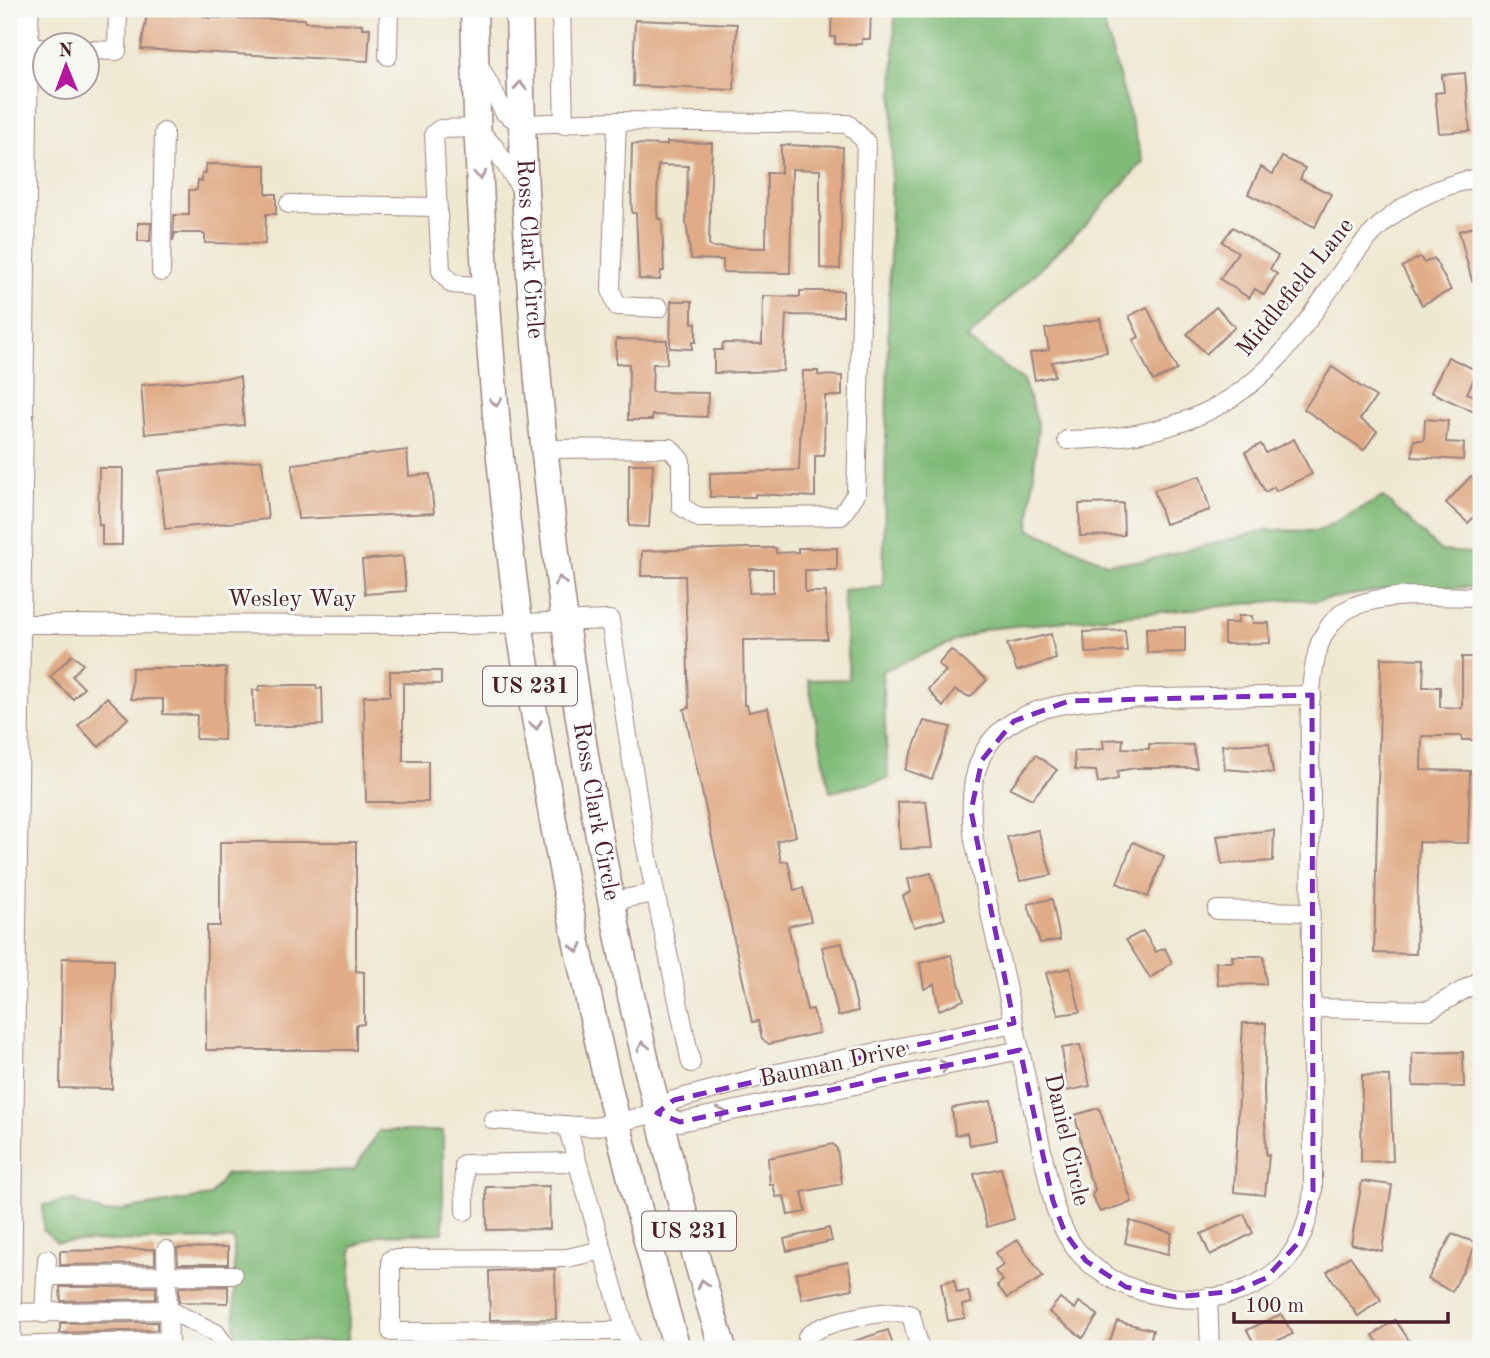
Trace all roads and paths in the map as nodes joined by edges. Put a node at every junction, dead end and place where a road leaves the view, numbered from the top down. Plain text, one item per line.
1 (27, 9) edge
2 (118, 9) edge
3 (389, 9) edge
4 (474, 9) edge
5 (519, 9) edge
6 (561, 9) edge
7 (32, 32) edge
8 (102, 50) edge
9 (388, 56) dead end
10 (475, 57) junction
11 (32, 91) edge
12 (617, 121) junction
13 (521, 124) junction
14 (564, 125) junction
15 (477, 128) junction
16 (164, 132) dead end
17 (1481, 177) edge
18 (525, 194) junction
19 (289, 204) dead end
20 (436, 207) junction
21 (16, 263) edge
22 (160, 272) dead end
23 (487, 287) junction
24 (659, 308) dead end
25 (1067, 440) dead end
26 (544, 449) junction
27 (14, 522) edge
28 (1481, 597) edge
29 (565, 621) junction
30 (18, 624) junction
31 (519, 624) junction
32 (1312, 695) junction
33 (655, 893) junction
34 (12, 897) edge
35 (612, 901) junction
36 (1217, 910) dead end
37 (1309, 912) junction
38 (1481, 979) edge
39 (1310, 1008) junction
40 (1014, 1023) junction
41 (1020, 1049) junction
42 (691, 1063) dead end
43 (657, 1112) junction
44 (493, 1120) dead end
45 (615, 1124) junction
46 (567, 1126) junction
47 (11, 1130) edge
48 (576, 1162) junction
49 (466, 1211) dead end
50 (166, 1250) dead end
51 (603, 1250) junction
52 (233, 1275) dead end
53 (167, 1276) junction
54 (1208, 1297) junction
55 (169, 1310) junction
56 (10, 1313) edge
57 (44, 1314) junction
58 (625, 1331) junction
59 (9, 1336) edge
60 (9, 1346) edge
61 (227, 1349) edge
62 (631, 1349) edge
63 (677, 1349) edge
64 (723, 1349) edge
65 (806, 1349) edge
66 (920, 1349) edge
67 (1210, 1349) edge

1 - 7 main road
2 - 8 street
3 - 9 street
4 - 10 highway, Ross Clark Circle / US 231
13 -> 5 highway, Ross Clark Circle / US 231
6 - 14 street
10 - 13 street
10 - 15 highway, Ross Clark Circle / US 231
11 - 21 main road
12 - 14 street
12 - 24 street
12 - 26 street
13 - 14 street
13 - 18 highway, Ross Clark Circle / US 231
15 - 18 street
15 - 20 street
15 -> 23 highway, Ross Clark Circle / US 231
16 - 22 street
17 - 25 street, Middlefield Lane
18 - 26 highway, Ross Clark Circle / US 231
19 - 20 street
20 - 23 street
21 - 27 main road
23 -> 31 highway, Ross Clark Circle / US 231
29 -> 26 highway, Ross Clark Circle / US 231
27 - 30 main road
28 - 32 street
29 - 31 street, Wesley Way
29 - 33 street, Wesley Way
29 - 35 highway, Ross Clark Circle / US 231
30 - 31 street, Wesley Way
30 - 34 main road
31 -> 45 highway, Ross Clark Circle / US 231
32 - 37 street, Daniel Circle
32 - 40 street, Daniel Circle
33 - 35 street
33 - 42 street
34 - 47 main road
43 -> 35 highway, Ross Clark Circle / US 231
36 - 37 street
37 - 39 street, Daniel Circle
38 - 39 street
39 - 54 street, Daniel Circle
40 - 41 street, Daniel Circle
40 - 43 street, Bauman Drive
43 -> 41 street, Bauman Drive
41 - 54 street, Daniel Circle
43 - 45 street, Bauman Drive
64 -> 43 highway, Ross Clark Circle / US 231
44 - 46 street, Bauman Drive
45 - 46 street, Bauman Drive
45 - 63 highway, Ross Clark Circle / US 231
46 - 48 street
47 - 56 main road
48 - 49 street
48 - 51 street
50 - 53 street
51 - 58 street
51 - 58 street
52 - 53 street
53 - 55 street
53 - 57 street
54 - 67 street
55 - 57 street
55 - 60 street
55 - 61 street
56 - 57 street
56 - 59 main road
58 - 62 street
65 - 66 street

